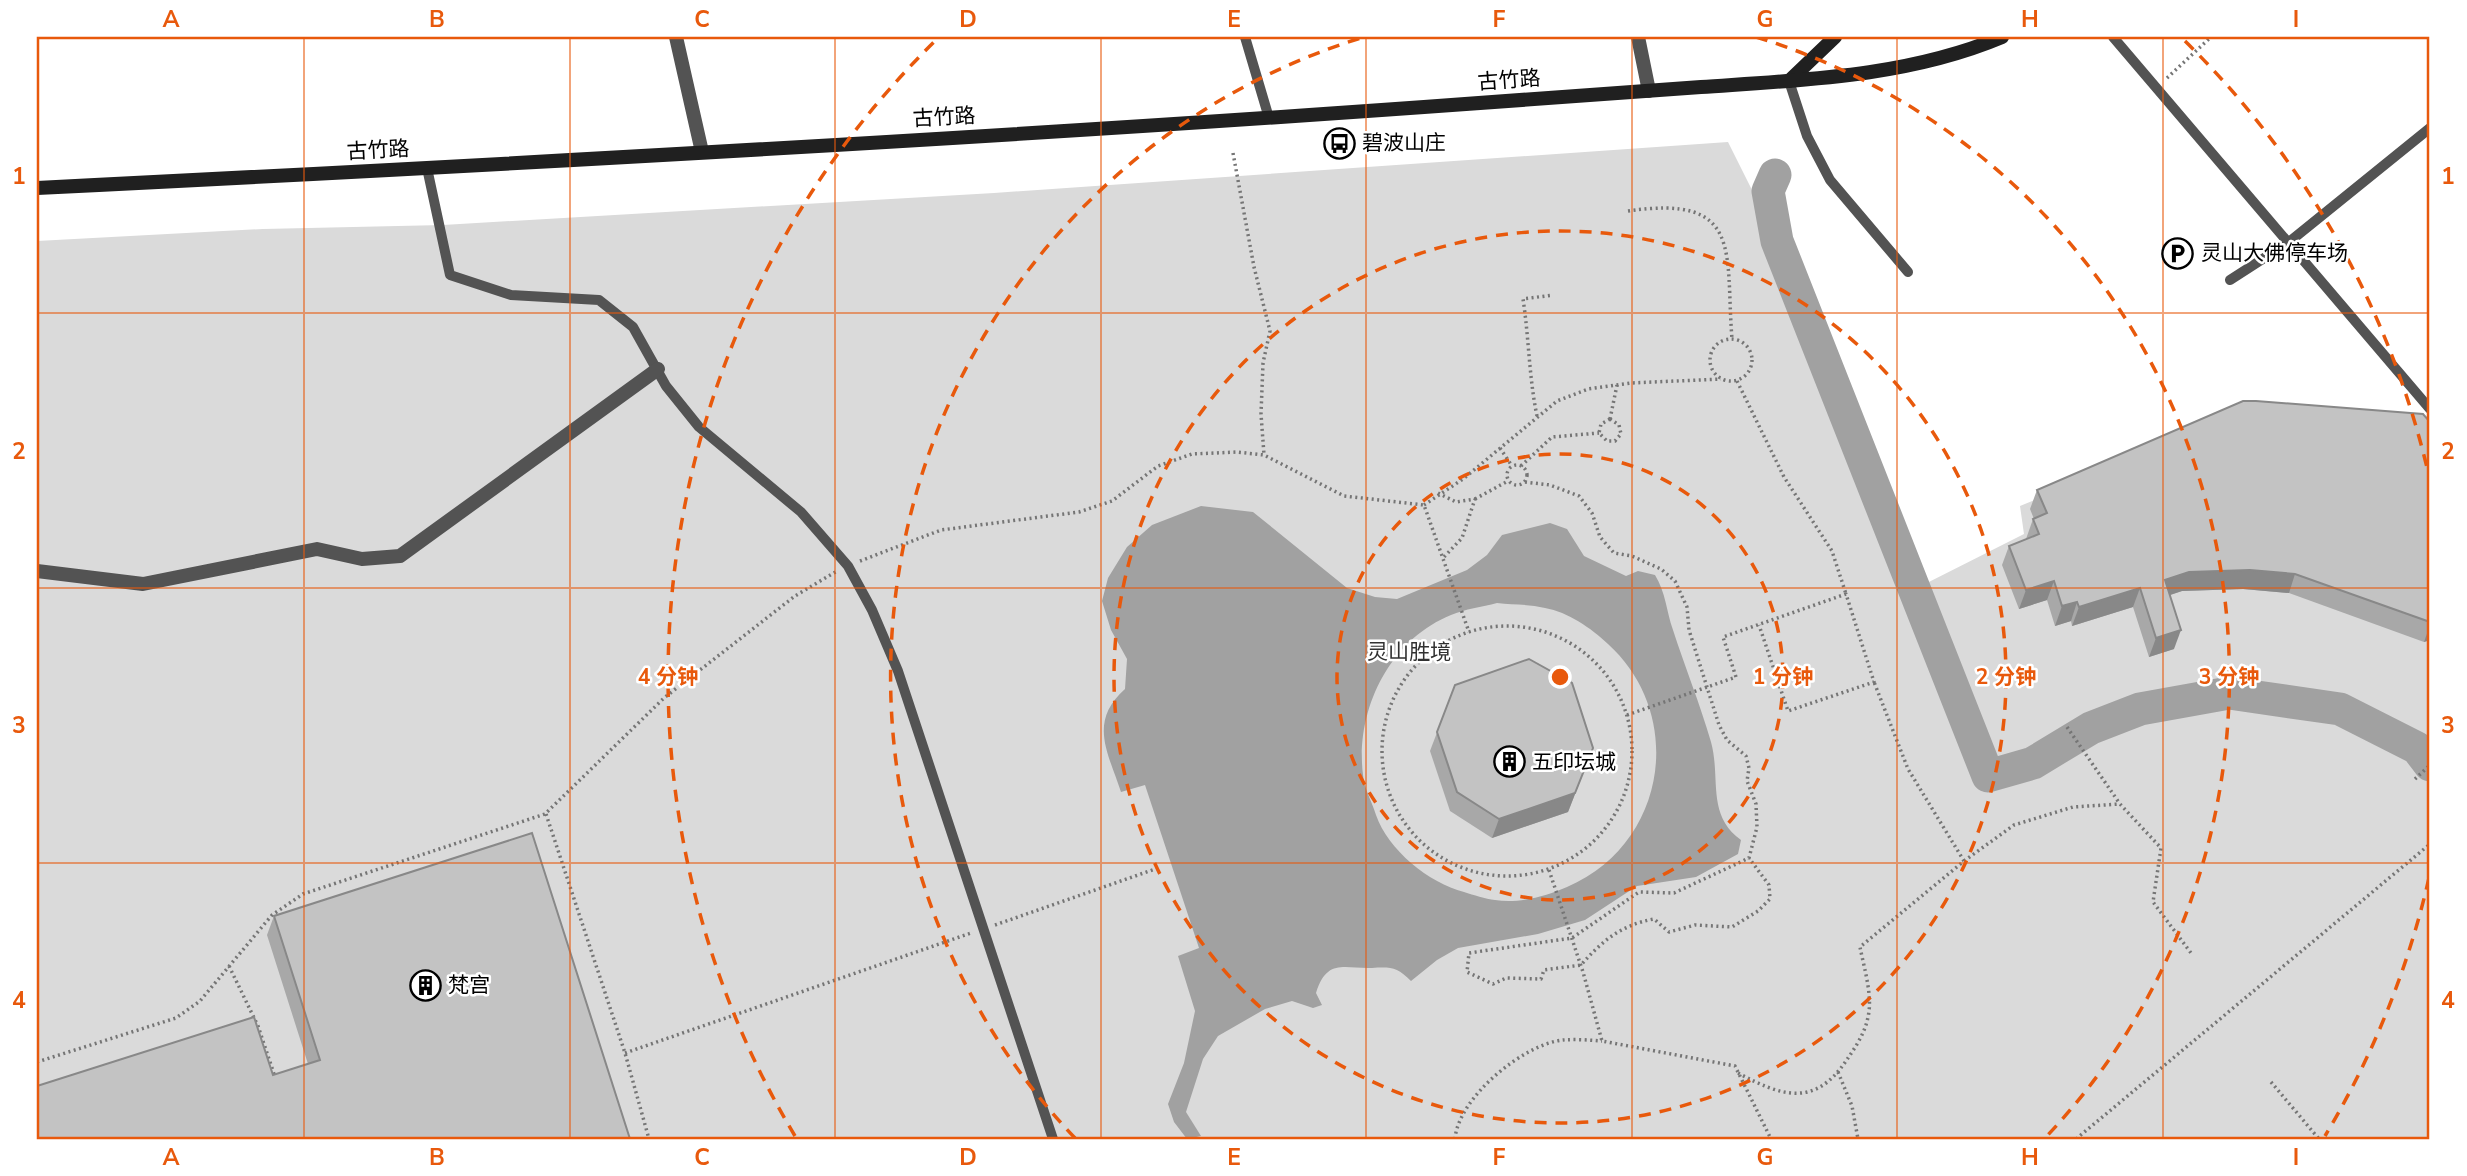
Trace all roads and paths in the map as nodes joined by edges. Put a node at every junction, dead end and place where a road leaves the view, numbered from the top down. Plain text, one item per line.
1 (676, 37) edge
2 (1245, 37) edge
3 (1638, 37) edge
4 (1835, 37) edge
5 (2002, 37) edge
6 (2113, 37) edge
7 (2211, 37) edge
8 (1789, 81) junction
9 (2157, 88) junction
10 (1649, 91) junction
11 (1269, 118) junction
12 (2430, 128) edge
13 (702, 152) junction
14 (1233, 153) dead end
15 (427, 169) junction
16 (37, 188) edge
17 (1628, 211) dead end
18 (2289, 242) junction
19 (1908, 272) dead end
20 (2230, 280) dead end
21 (1553, 295) dead end
22 (1732, 339) junction
23 (658, 369) junction
24 (1721, 379) junction
25 (1737, 381) junction
26 (1617, 385) junction
27 (2430, 409) edge
28 (1537, 416) junction
29 (1609, 419) junction
30 (1599, 433) junction
31 (1500, 448) junction
32 (1264, 455) junction
33 (1512, 466) junction
34 (1521, 466) junction
35 (1508, 481) junction
36 (1525, 482) junction
37 (1438, 494) junction
38 (1475, 499) junction
39 (1424, 505) junction
40 (1444, 557) junction
41 (848, 566) junction
42 (37, 571) edge
43 (1846, 594) junction
44 (1759, 625) junction
45 (1469, 632) junction
46 (1874, 682) junction
47 (1707, 687) junction
48 (1627, 715) junction
49 (2067, 727) dead end
50 (2430, 765) edge
51 (2415, 779) dead end
52 (2120, 804) junction
53 (545, 814) junction
54 (2430, 844) edge
55 (1749, 858) junction
56 (1964, 861) junction
57 (1158, 868) dead end
58 (1549, 870) junction
59 (983, 929) junction
60 (1571, 935) junction
61 (2190, 953) dead end
62 (1581, 965) junction
63 (229, 966) junction
64 (1602, 1041) junction
65 (625, 1053) junction
66 (37, 1062) edge
67 (1838, 1072) junction
68 (1738, 1073) junction
69 (2271, 1082) dead end
70 (278, 1089) edge
71 (649, 1139) edge
72 (1053, 1139) edge
73 (1455, 1139) edge
74 (1771, 1139) edge
75 (1858, 1139) edge
76 (2076, 1139) edge
77 (2319, 1139) edge

1 - 13 street
2 - 11 lane
3 - 10 street
4 - 8 main road
5 - 8 main road, 古竹路
6 - 9 lane
7 - 9 path
8 - 10 main road, 古竹路
8 - 19 lane
9 - 18 lane
10 - 11 main road, 古竹路
11 - 13 main road, 古竹路
12 - 18 lane
13 - 15 main road, 古竹路
14 - 32 path
15 - 16 main road, 古竹路
15 - 23 lane
17 - 22 path
18 - 20 lane
18 - 27 lane
21 - 28 path
22 - 24 path
22 - 25 path
23 - 41 lane
23 - 42 street
24 - 25 path
24 - 26 path
25 - 43 path
26 - 28 path
26 - 29 path
28 - 31 path
29 - 30 path
29 - 30 path
30 - 34 path
31 - 33 path
31 - 37 path
32 - 39 path
32 - 41 path
33 - 34 path
33 - 35 path
34 - 36 path
35 - 36 path
35 - 38 path
36 - 47 path
37 - 38 path
37 - 39 path
38 - 40 path
39 - 40 path
40 - 45 path
41 - 53 path
41 - 59 lane
43 - 44 path
43 - 46 path
44 - 46 path
44 - 47 path
45 - 48 path
45 - 58 path
46 - 56 path
47 - 48 path
47 - 55 path
48 - 58 path
49 - 52 path
50 - 51 path
52 - 56 path
52 - 61 path
53 - 63 path
53 - 65 path
54 - 76 path
55 - 60 path
55 - 62 path
56 - 67 path
57 - 59 path
58 - 60 path
59 - 65 path
59 - 72 lane
60 - 62 path
60 - 62 path
62 - 64 path
63 - 66 path
63 - 70 path
64 - 68 path
64 - 73 path
65 - 71 path
67 - 68 path
67 - 75 path
68 - 74 path
69 - 77 path

